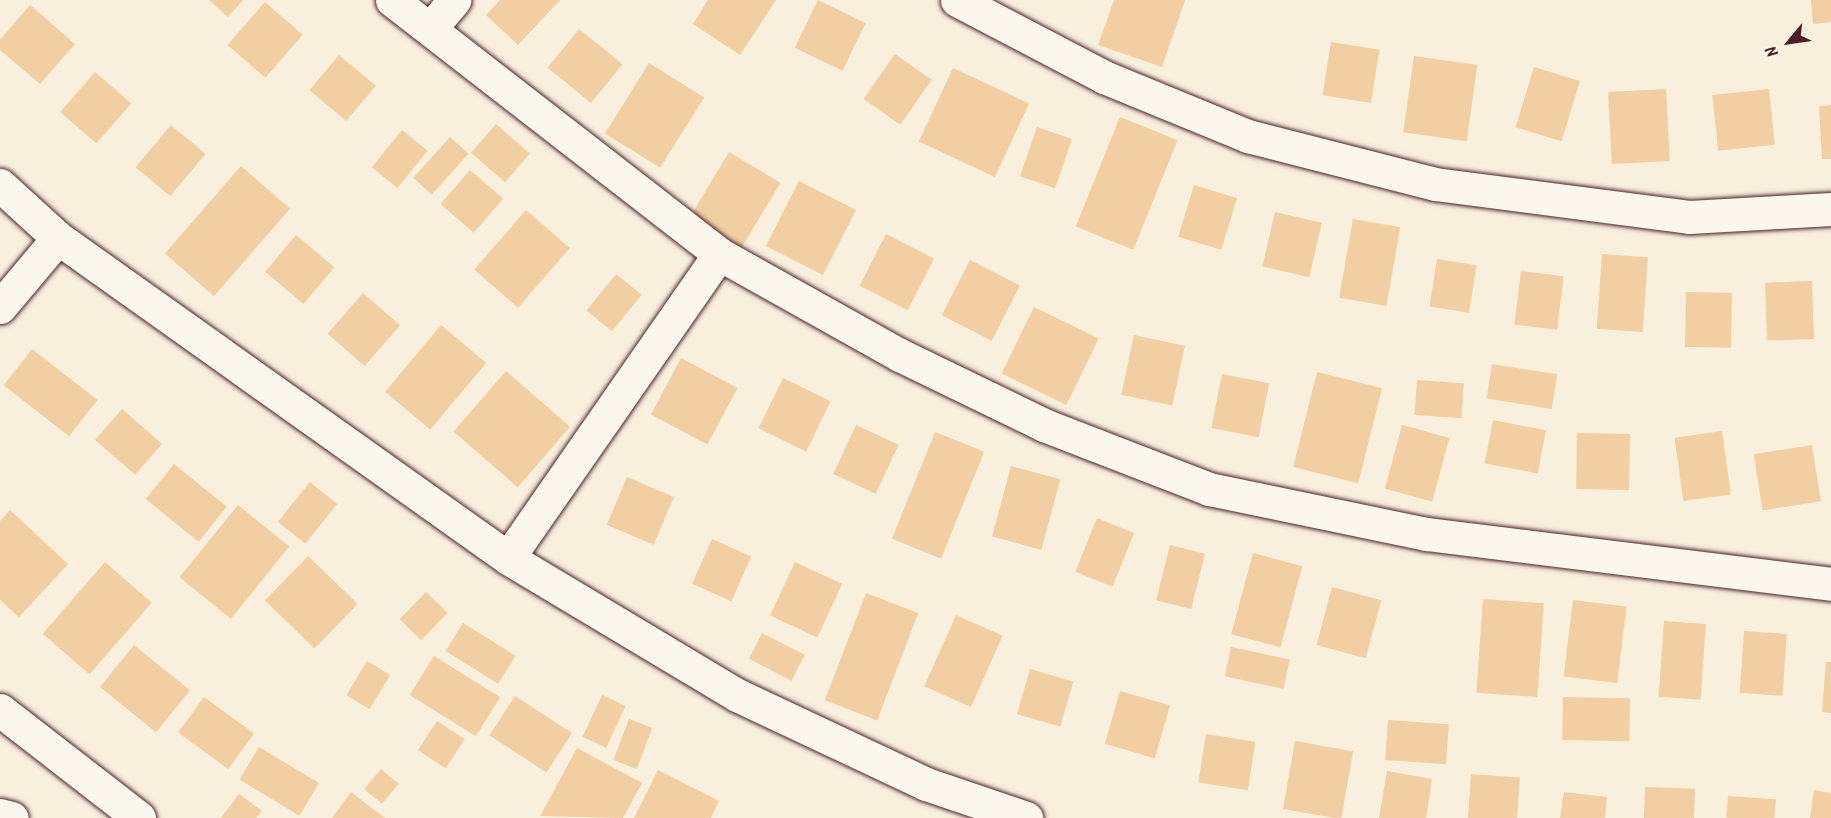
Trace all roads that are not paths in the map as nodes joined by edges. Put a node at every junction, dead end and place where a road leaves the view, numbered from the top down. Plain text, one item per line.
1 (392, 0) edge
2 (454, 0) edge
3 (957, 0) edge
4 (430, 29) junction
5 (0, 185) edge
6 (1831, 209) edge
7 (58, 238) junction
8 (719, 254) junction
9 (0, 307) edge
10 (508, 558) junction
11 (1831, 584) edge
12 (0, 710) edge
13 (0, 815) edge
14 (12, 818) edge
15 (139, 818) edge
16 (1026, 818) edge

1 - 4 street
2 - 4 street
3 - 6 street
4 - 8 street
5 - 7 street
7 - 9 street
7 - 10 street
8 - 10 street
8 - 11 street
10 - 16 street
12 - 15 street
13 - 14 street

